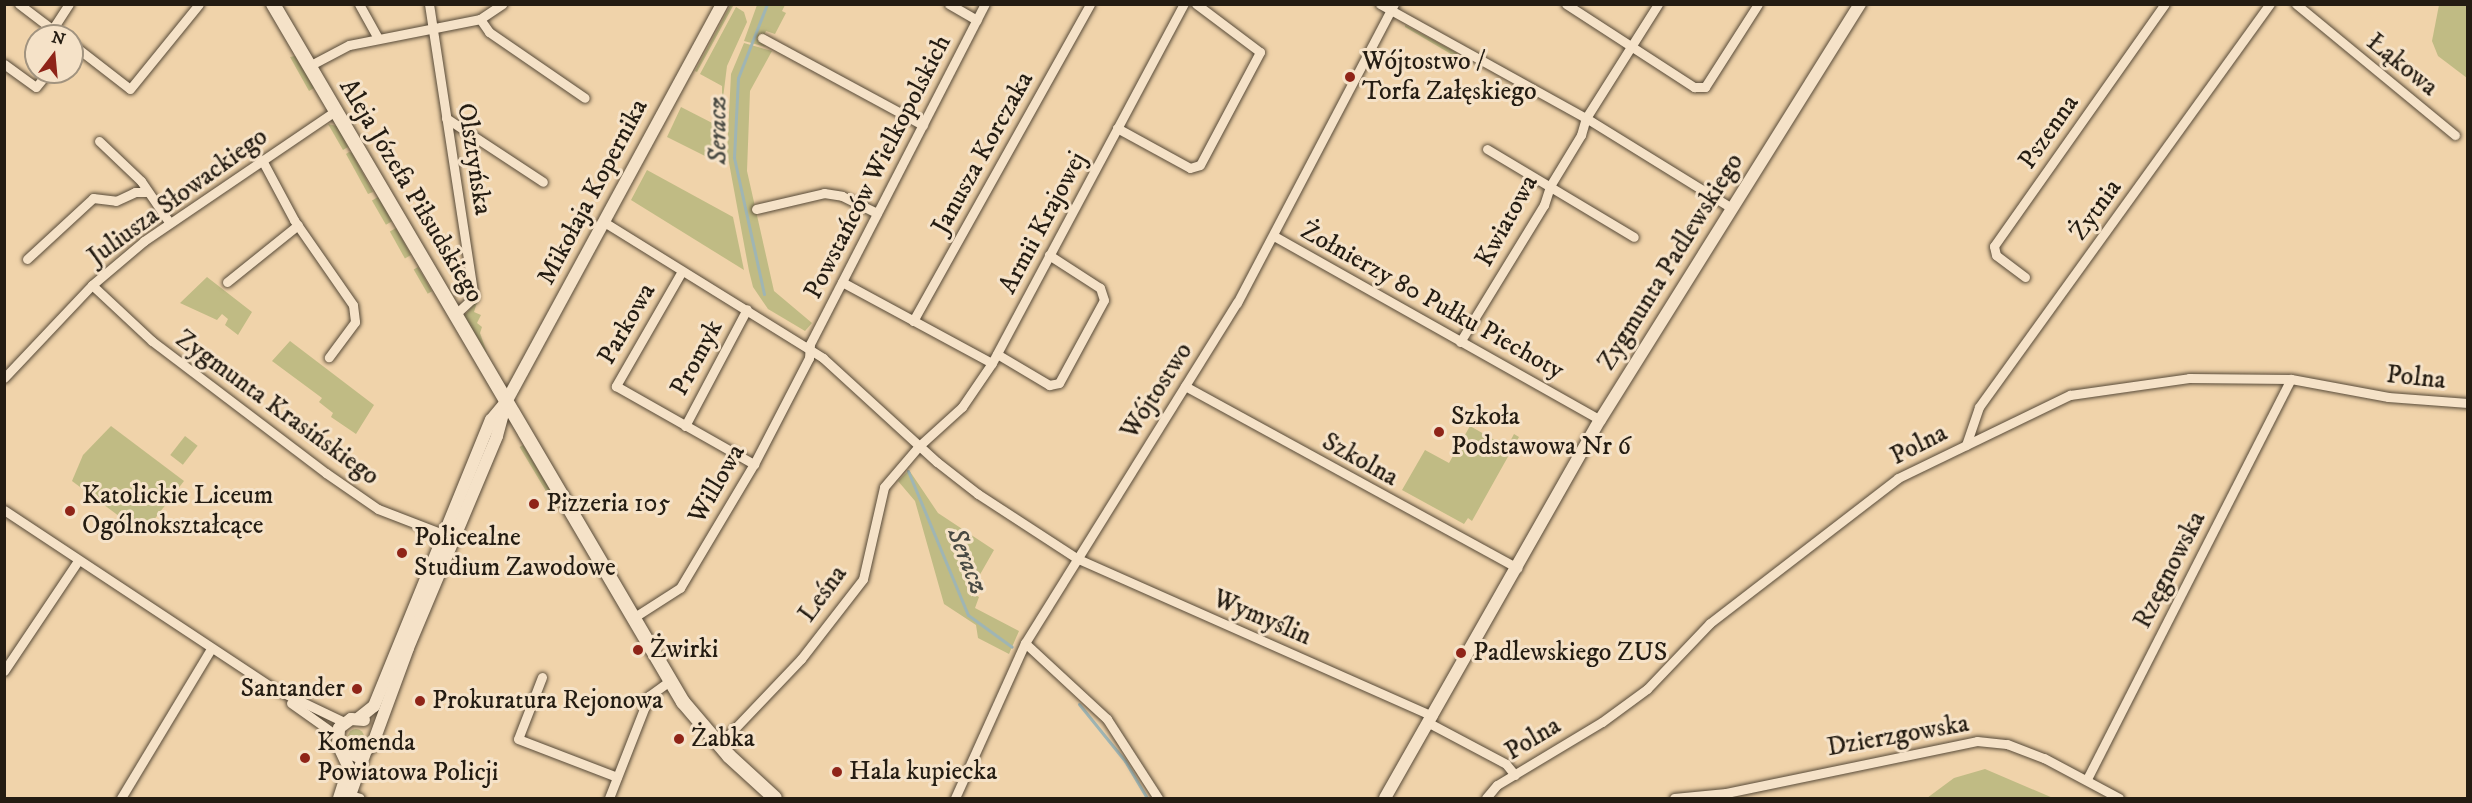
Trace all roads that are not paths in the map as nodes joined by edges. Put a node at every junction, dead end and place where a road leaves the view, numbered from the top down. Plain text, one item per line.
1 (19, 4) edge
2 (69, 4) edge
3 (199, 4) edge
4 (273, 4) edge
5 (359, 4) edge
6 (429, 4) edge
7 (502, 4) edge
8 (949, 4) edge
9 (985, 4) edge
10 (1090, 4) edge
11 (1184, 4) edge
12 (1197, 4) edge
13 (1380, 4) edge
14 (1566, 4) edge
15 (1658, 4) edge
16 (1758, 4) edge
17 (1860, 4) edge
18 (2165, 4) edge
19 (2270, 4) edge
20 (2296, 4) edge
21 (716, 6) edge
22 (1392, 8) edge
23 (480, 19) junction
24 (977, 20) junction
25 (44, 24) edge
26 (56, 24) edge
27 (432, 26) junction
28 (377, 37) junction
29 (762, 38) dead end
30 (1632, 45) junction
31 (84, 53) edge
32 (4, 64) edge
33 (309, 66) junction
34 (24, 78) edge
35 (585, 98) dead end
36 (335, 111) junction
37 (446, 118) junction
38 (1586, 118) junction
39 (923, 125) junction
40 (1117, 128) junction
41 (2455, 135) dead end
42 (99, 141) dead end
43 (1487, 149) dead end
44 (262, 160) junction
45 (543, 182) dead end
46 (1550, 186) junction
47 (146, 192) junction
48 (1730, 207) junction
49 (756, 209) dead end
50 (877, 213) junction
51 (170, 222) junction
52 (603, 222) junction
53 (298, 225) junction
54 (1274, 236) junction
55 (1634, 237) dead end
56 (1049, 255) junction
57 (27, 259) dead end
58 (682, 270) junction
59 (2025, 277) dead end
60 (227, 282) dead end
61 (842, 282) junction
62 (92, 285) junction
63 (747, 309) junction
64 (456, 314) junction
65 (913, 321) junction
66 (1460, 342) junction
67 (811, 350) junction
68 (997, 354) junction
69 (329, 357) dead end
70 (992, 363) junction
71 (4, 378) edge
72 (2291, 379) junction
73 (1185, 386) junction
74 (506, 402) junction
75 (2468, 403) edge
76 (1600, 420) junction
77 (685, 426) junction
78 (1966, 445) junction
79 (920, 446) junction
80 (754, 464) junction
81 (4, 510) edge
82 (449, 537) junction
83 (1076, 558) junction
84 (78, 561) junction
85 (1517, 568) junction
86 (633, 618) junction
87 (1025, 643) junction
88 (211, 649) junction
89 (4, 671) edge
90 (542, 677) dead end
91 (670, 681) junction
92 (273, 688) junction
93 (359, 718) junction
94 (1431, 719) junction
95 (344, 722) junction
96 (336, 735) junction
97 (375, 736) junction
98 (719, 745) junction
99 (344, 752) junction
100 (365, 753) junction
101 (1515, 775) junction
102 (617, 777) junction
103 (2087, 779) junction
104 (122, 796) edge
105 (350, 796) edge
106 (609, 798) edge
107 (775, 798) edge
108 (955, 798) edge
109 (1158, 798) edge
110 (1385, 798) edge
111 (1486, 798) edge
112 (1674, 798) edge
113 (2119, 798) edge

1 - 25 street
2 - 26 street
3 - 31 street
4 - 33 main road, Aleja Józefa Piłsudskiego
5 - 28 street
6 - 27 street, Olsztyńska
7 - 23 street
8 - 24 street
9 - 24 street, Powstańców Wielkopolskich
10 - 65 street, Janusza Korczaka
11 - 40 street, Armii Krajowej
12 - 40 street
13 - 22 street
14 - 30 street
15 - 30 street, Kwiatowa
16 - 30 street
17 - 48 street, Zygmunta Padlewskiego
18 - 59 street, Pszenna
19 - 78 street, Żytnia
20 - 41 street, Łąkowa
21 - 52 street, Mikołaja Kopernika
22 - 38 street
22 - 54 street, Wójtostwo
23 - 27 street
23 - 35 street
24 - 39 street, Powstańców Wielkopolskich
27 - 28 street
27 - 37 street, Olsztyńska
28 - 33 street
29 - 39 street
30 - 38 street, Kwiatowa
32 - 34 street
33 - 36 main road, Aleja Józefa Piłsudskiego
36 - 44 street, Juliusza Słowackiego
36 - 64 main road, Aleja Józefa Piłsudskiego
37 - 45 street
37 - 64 street, Olsztyńska
38 - 46 street, Kwiatowa
38 - 48 street
39 - 50 street, Powstańców Wielkopolskich
40 - 56 street, Armii Krajowej
42 - 47 street
43 - 46 street
44 - 51 street, Juliusza Słowackiego
44 - 53 street
46 - 55 street
46 - 66 street, Kwiatowa
47 - 51 street
47 - 57 street
48 - 76 street, Zygmunta Padlewskiego
49 - 50 street
50 - 61 street, Powstańców Wielkopolskich
51 - 62 street, Juliusza Słowackiego
52 - 58 street, Wymyślin
52 - 74 street, Mikołaja Kopernika
53 - 60 street
53 - 69 street
54 - 66 street, Żołnierzy 80 Pułku Piechoty
54 - 73 street, Wójtostwo
56 - 68 street, Armii Krajowej
56 - 68 street
58 - 63 street, Wymyślin
58 - 77 street, Parkowa
61 - 65 street
61 - 67 street, Powstańców Wielkopolskich
62 - 71 street, Juliusza Słowackiego
62 - 82 street, Zygmunta Krasińskiego
63 - 67 street, Wymyślin
63 - 77 street, Promyk
64 - 74 main road, Aleja Józefa Piłsudskiego
65 - 70 street
66 - 76 street, Żołnierzy 80 Pułku Piechoty
67 - 79 street, Wymyślin
67 - 80 street, Willowa
68 - 70 street, Armii Krajowej
70 - 79 street, Armii Krajowej
72 - 75 street, Polna
72 - 78 street, Polna
72 - 103 street, Rzęgnowska
73 - 83 street, Wójtostwo
73 - 85 street, Szkolna
74 - 82 street, Mikołaja Kopernika
74 - 86 main road, Aleja Józefa Piłsudskiego
76 - 85 street, Zygmunta Padlewskiego
77 - 80 street, Parkowa
78 - 101 street, Polna
79 - 83 street, Wymyślin
79 - 98 street, Leśna
80 - 86 street, Willowa
81 - 84 street
82 - 93 street
82 - 97 street
83 - 87 street, Wójtostwo
83 - 94 street, Wymyślin
84 - 88 street
84 - 89 street
85 - 94 street, Zygmunta Padlewskiego
86 - 91 main road, Aleja Józefa Piłsudskiego
87 - 108 street, Wójtostwo
87 - 109 street
88 - 92 street
88 - 104 street
90 - 102 street
91 - 98 main road, Aleja Józefa Piłsudskiego
91 - 102 street
92 - 95 street
92 - 96 street
93 - 95 street
93 - 97 street
94 - 101 street, Wymyślin
94 - 110 street, Zygmunta Padlewskiego
95 - 96 street
96 - 99 street
97 - 100 street
98 - 107 main road, Aleja Józefa Piłsudskiego
99 - 100 street
99 - 105 street
100 - 105 street
101 - 111 street, Polna
102 - 106 street
103 - 112 street, Dzierzgowska
103 - 113 street, Dzierzgowska

